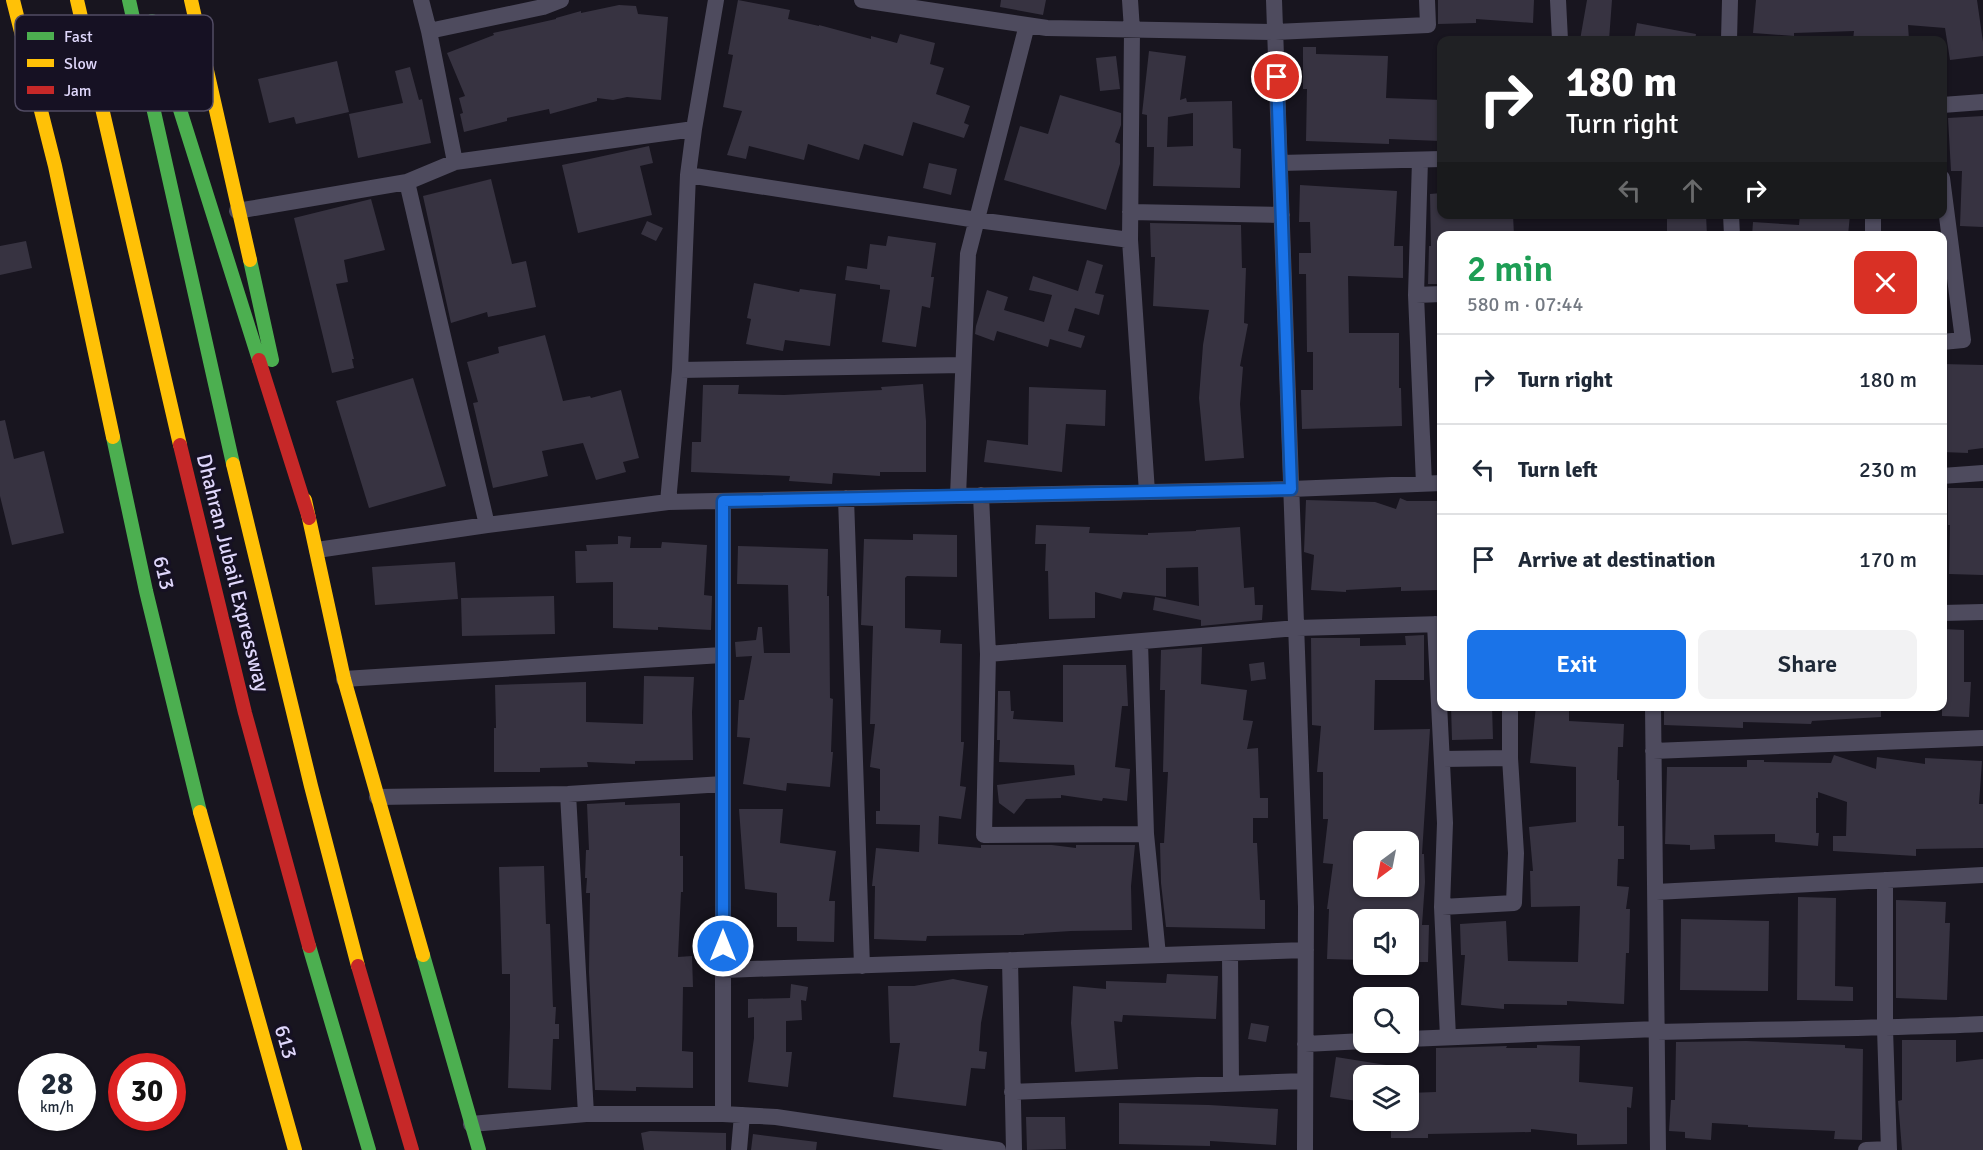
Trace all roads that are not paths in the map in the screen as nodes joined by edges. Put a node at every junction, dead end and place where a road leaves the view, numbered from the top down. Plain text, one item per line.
1 (13, 0) edge
2 (77, 0) edge
3 (129, 0) edge
4 (191, 0) edge
5 (421, 0) edge
6 (561, 0) edge
7 (716, 0) edge
8 (862, 0) edge
9 (1130, 0) edge
10 (1274, 0) edge
11 (1427, 0) edge
12 (1558, 0) edge
13 (1730, 0) edge
14 (542, 3) edge
15 (149, 11) dead end
16 (17, 15) edge
17 (80, 15) edge
18 (132, 15) edge
19 (150, 15) edge
20 (194, 15) edge
21 (1027, 25) junction
22 (1132, 30) junction
23 (429, 31) junction
24 (1275, 32) junction
25 (1560, 36) edge
26 (1729, 36) edge
27 (213, 101) edge
28 (1983, 102) edge
29 (1947, 105) edge
30 (41, 111) edge
31 (102, 111) edge
32 (154, 111) edge
33 (181, 111) edge
34 (694, 129) junction
35 (1420, 159) junction
36 (1437, 159) edge
37 (455, 162) junction
38 (1280, 163) junction
39 (688, 175) junction
40 (407, 182) junction
41 (237, 212) junction
42 (1130, 212) junction
43 (1282, 215) junction
44 (1947, 215) edge
45 (977, 220) junction
46 (1130, 240) junction
47 (1437, 294) edge
48 (1416, 295) junction
49 (1947, 342) edge
50 (963, 365) junction
51 (680, 370) junction
52 (1983, 473) edge
53 (1947, 476) edge
54 (1437, 483) edge
55 (1424, 484) junction
56 (1291, 489) junction
57 (1147, 492) junction
58 (981, 495) junction
59 (958, 496) junction
60 (846, 498) junction
61 (723, 501) junction
62 (668, 502) junction
63 (309, 518) junction
64 (487, 525) junction
65 (317, 550) junction
66 (1983, 612) edge
67 (1947, 613) edge
68 (1437, 624) edge
69 (1297, 628) junction
70 (1140, 642) junction
71 (988, 654) junction
72 (722, 656) junction
73 (344, 680) junction
74 (1441, 711) edge
75 (1510, 711) edge
76 (1653, 711) edge
77 (1983, 738) edge
78 (1653, 751) junction
79 (1510, 758) junction
80 (1443, 759) junction
81 (723, 784) junction
82 (568, 794) junction
83 (377, 797) junction
84 (1146, 834) junction
85 (1983, 875) edge
86 (1885, 880) junction
87 (1656, 892) junction
88 (1442, 907) junction
89 (1306, 950) junction
90 (1230, 953) junction
91 (1158, 956) junction
92 (1010, 960) junction
93 (862, 966) junction
94 (723, 970) junction
95 (1983, 1024) edge
96 (1885, 1029) junction
97 (1657, 1030) junction
98 (1448, 1037) junction
99 (1419, 1038) edge
100 (1353, 1042) edge
101 (1305, 1044) junction
102 (1305, 1081) junction
103 (1231, 1084) junction
104 (1012, 1092) junction
105 (586, 1114) junction
106 (723, 1114) junction
107 (742, 1115) junction
108 (471, 1124) junction
109 (295, 1150) edge
110 (369, 1150) edge
111 (412, 1150) edge
112 (479, 1150) edge
113 (739, 1150) edge
114 (998, 1150) edge
115 (1014, 1150) edge
116 (1305, 1150) edge
117 (1658, 1150) edge
118 (1866, 1150) edge
119 (1889, 1150) edge

1 - 16 main road, 613
2 - 17 main road, Dhahran Jubail Expressway
3 - 18 main road, Dhahran Jubail Expressway
4 - 20 main road
5 - 23 street
6 - 14 street
7 - 34 street
8 - 21 street
9 - 22 street
10 - 24 street
11 - 24 street
12 - 25 street
13 - 26 street
14 - 23 street
15 - 19 main road
21 - 22 street
21 - 45 street
22 - 24 street
22 - 42 street
23 - 37 street
24 - 38 street
27 - 41 main road
28 - 29 street
30 - 109 main road, 613
31 - 110 main road, Dhahran Jubail Expressway
32 - 111 main road, Dhahran Jubail Expressway
33 - 63 main road
34 - 37 street
34 - 39 street
35 - 36 street
35 - 38 street
35 - 48 street
37 - 40 street
38 - 43 street
39 - 45 street
39 - 51 street
40 - 41 street
40 - 64 street
41 - 63 main road
42 - 43 street
42 - 46 street
43 - 56 street
44 - 49 street
45 - 46 street
45 - 50 street
46 - 57 street
47 - 48 street
48 - 55 street
50 - 51 street
50 - 59 street
51 - 62 street
52 - 53 street
54 - 55 street
55 - 56 street
56 - 57 street
56 - 69 street
57 - 58 street
58 - 59 street
58 - 71 street
59 - 60 street
60 - 61 street
60 - 93 street
61 - 62 street
61 - 72 street
62 - 64 street
63 - 65 main road
64 - 65 street
65 - 73 main road
66 - 67 street
68 - 69 street
69 - 70 street
69 - 89 street
70 - 71 street
70 - 84 street
71 - 84 street
72 - 73 street
72 - 81 street
73 - 83 main road
74 - 80 street
75 - 79 street
76 - 78 street
77 - 78 street
78 - 87 street
79 - 80 street
79 - 88 street
80 - 88 street
81 - 82 street
81 - 94 street
82 - 83 street
82 - 105 street
83 - 108 main road
84 - 91 street
85 - 86 street
86 - 87 street
86 - 96 street
87 - 97 street
88 - 98 street
89 - 90 street
89 - 101 street
90 - 91 street
90 - 103 street
91 - 92 street
92 - 93 street
92 - 104 street
93 - 94 street
94 - 106 street
95 - 96 street
96 - 97 street
96 - 119 street
97 - 98 street
97 - 117 street
98 - 99 street
100 - 101 street
101 - 102 street
102 - 103 street
102 - 116 street
103 - 104 street
104 - 115 street
105 - 106 street
105 - 108 street
106 - 107 street
107 - 113 street
107 - 114 street
108 - 112 main road
118 - 119 street

